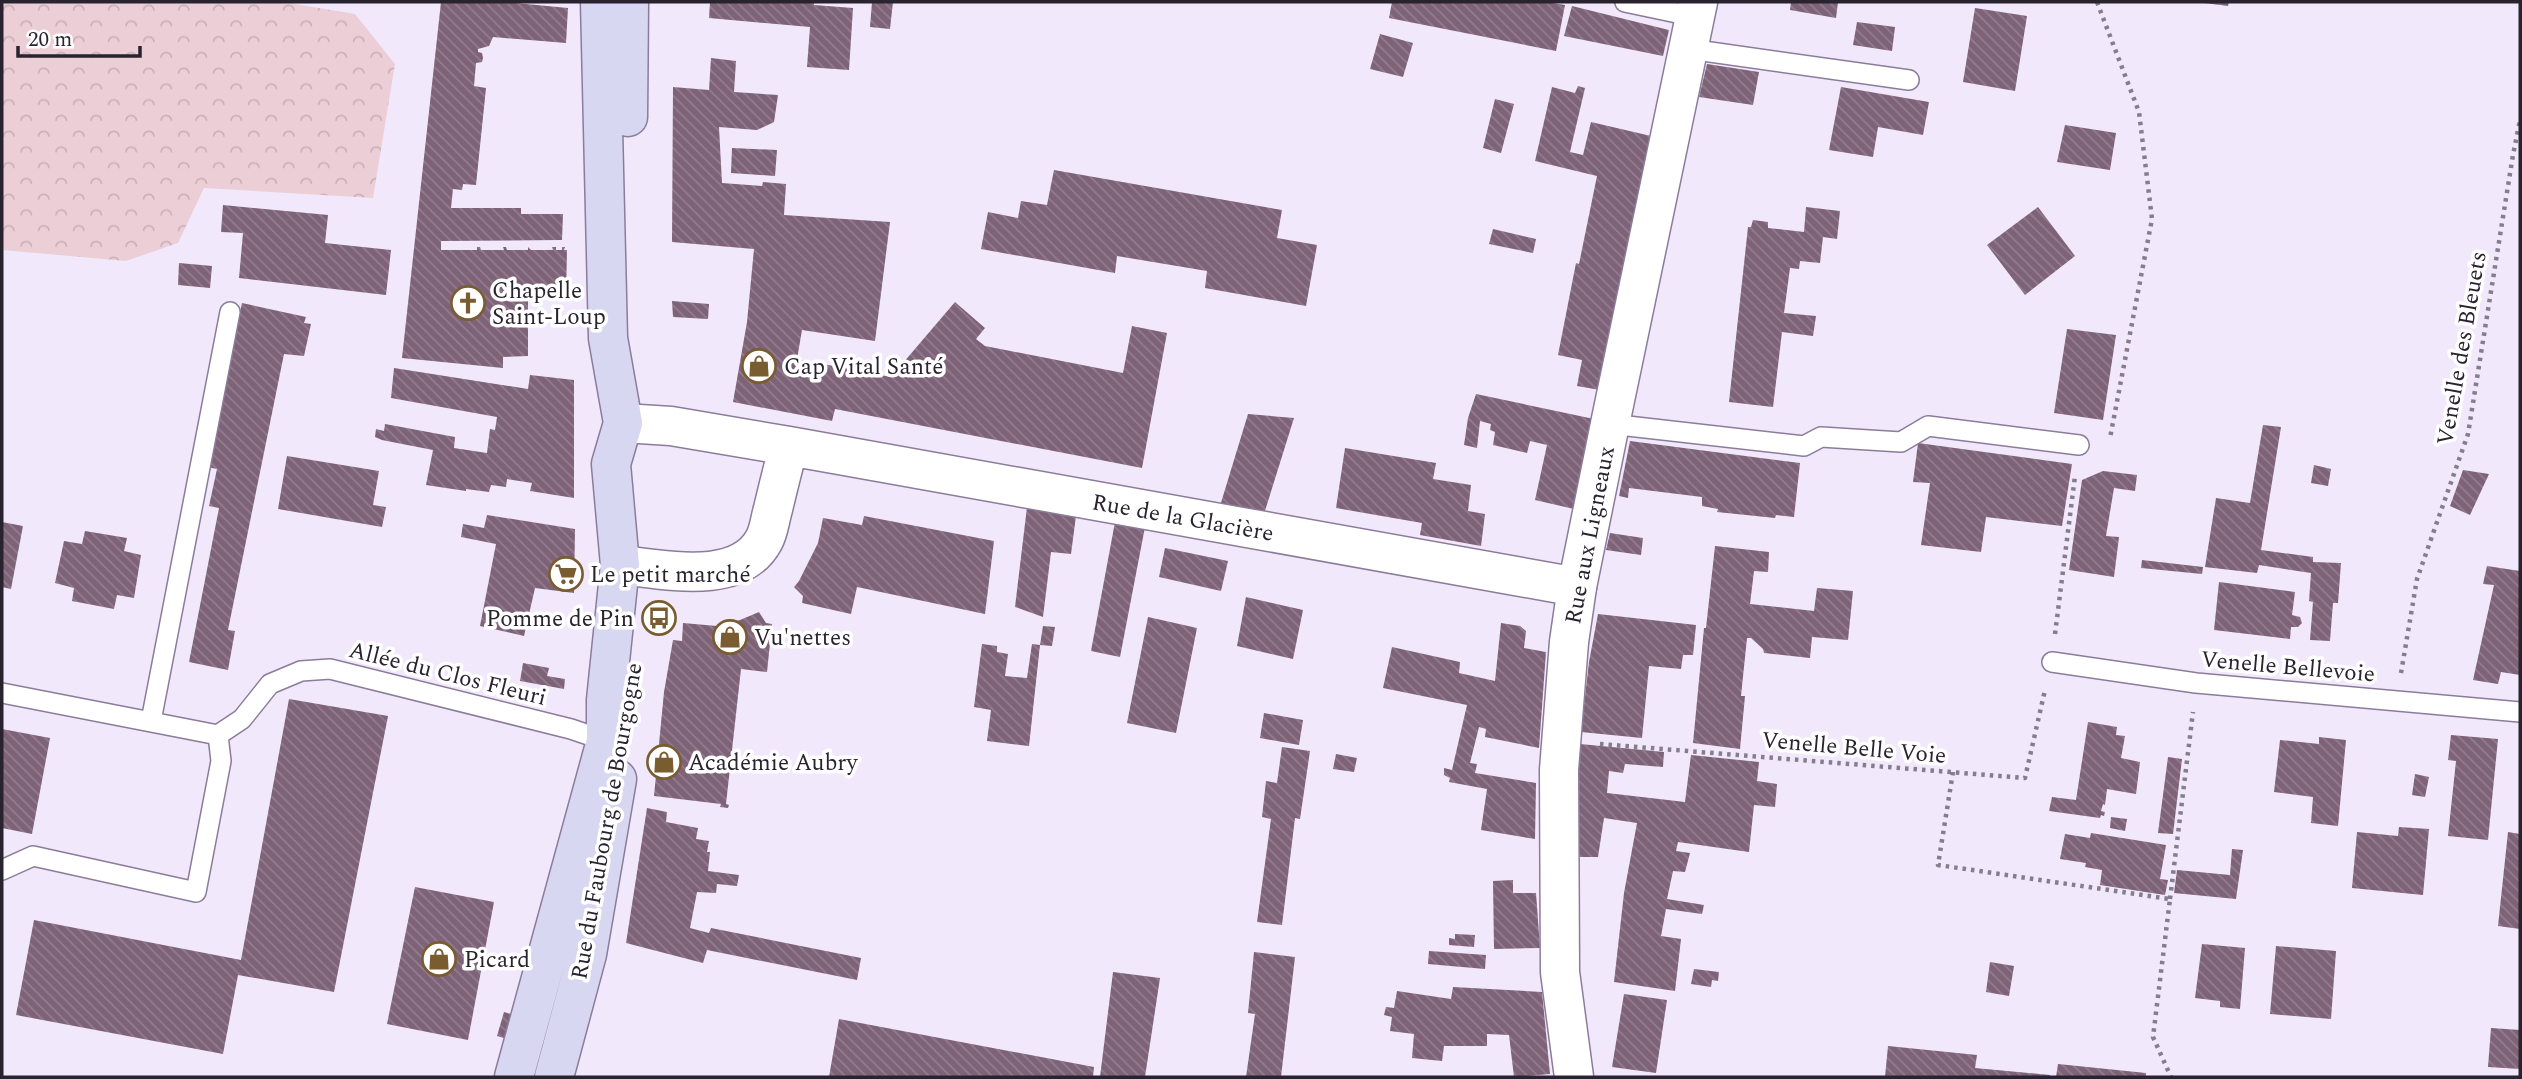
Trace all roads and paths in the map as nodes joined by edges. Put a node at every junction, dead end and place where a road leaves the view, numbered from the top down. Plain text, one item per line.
1 (600, 2) edge
2 (618, 2) edge
3 (629, 2) edge
4 (1625, 2) edge
5 (2097, 2) edge
6 (1694, 23) edge
7 (1909, 80) dead end
8 (2520, 120) edge
9 (625, 269) junction
10 (230, 312) dead end
11 (631, 424) junction
12 (1610, 424) junction
13 (2110, 441) dead end
14 (2079, 445) dead end
15 (789, 446) junction
16 (2076, 469) dead end
17 (630, 566) junction
18 (1577, 587) junction
19 (2052, 662) junction
20 (2196, 683) junction
21 (2, 693) edge
22 (2407, 701) junction
23 (2520, 712) edge
24 (151, 721) junction
25 (218, 735) junction
26 (606, 741) junction
27 (1561, 741) junction
28 (1952, 772) junction
29 (615, 790) junction
30 (2, 870) edge
31 (2170, 899) junction
32 (514, 1077) edge
33 (554, 1077) edge
34 (1574, 1077) edge
35 (2171, 1077) edge

1 - 11 main road, Rue du Faubourg de Bourgogne
2 - 9 main road, Rue du Faubourg de Bourgogne
3 - 9 main road, Rue du Faubourg de Bourgogne
4 - 6 lane
5 - 13 path
6 - 7 lane
6 - 12 street, Rue aux Ligneaux
8 - 22 path, Venelle des Bleuets
9 - 11 main road, Rue du Faubourg de Bourgogne
10 - 24 lane
11 - 15 street, Rue de la Glacière
11 - 17 main road, Rue du Faubourg de Bourgogne
12 - 14 lane
12 - 18 street, Rue aux Ligneaux
15 - 17 street
15 - 18 street, Rue de la Glacière
16 - 19 path
17 - 26 main road, Rue du Faubourg de Bourgogne
17 - 29 main road, Rue du Faubourg de Bourgogne
18 - 27 street, Rue aux Ligneaux
19 - 20 lane, Venelle Bellevoie
19 - 28 path, Venelle Belle Voie
20 - 22 lane, Venelle Bellevoie
20 - 31 path
21 - 24 lane
22 - 23 lane, Venelle Bellevoie
24 - 25 lane
25 - 26 lane, Allée du Clos Fleuri
25 - 30 lane
26 - 29 lane
26 - 32 main road, Rue du Faubourg de Bourgogne
27 - 28 path, Venelle Belle Voie
27 - 34 street, Rue aux Ligneaux
28 - 31 path
29 - 33 main road, Rue du Faubourg de Bourgogne
31 - 35 path

